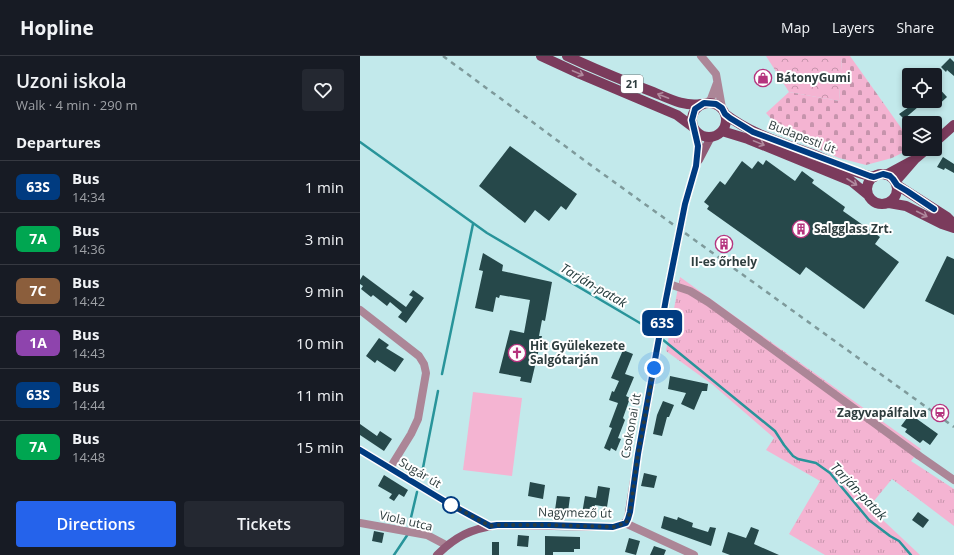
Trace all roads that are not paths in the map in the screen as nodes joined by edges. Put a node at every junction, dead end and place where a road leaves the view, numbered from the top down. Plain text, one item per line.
1 (540, 56) edge
2 (567, 56) edge
3 (701, 56) edge
4 (718, 82) junction
5 (704, 103) junction
6 (724, 111) junction
7 (954, 125) edge
8 (694, 129) junction
9 (722, 131) junction
10 (942, 136) edge
11 (711, 137) junction
12 (919, 156) edge
13 (915, 159) junction
14 (696, 166) junction
15 (886, 174) junction
16 (874, 177) junction
17 (896, 184) junction
18 (868, 195) junction
19 (889, 202) junction
20 (954, 224) edge
21 (954, 228) edge
22 (669, 284) junction
23 (360, 310) edge
24 (360, 450) edge
25 (390, 468) junction
26 (954, 480) edge
27 (360, 523) edge
28 (626, 523) junction
29 (490, 526) junction
30 (446, 545) junction
31 (437, 555) edge
32 (694, 555) edge

1 -> 8 main road, 21
5 -> 2 main road, 21
3 - 4 street
4 - 5 street
4 - 6 street
5 - 6 main road, 21
5 - 8 main road
6 - 9 main road
6 - 16 main road, Budapesti út / 21
7 - 10 main road
8 - 11 main road, 21
8 - 14 main road
9 - 11 main road
9 -> 18 main road, Budapesti út
11 - 14 main road
12 - 13 main road
13 - 15 main road
13 - 17 main road
14 - 22 main road, Csokonai út
15 - 16 main road
15 - 17 main road
16 - 18 main road
17 - 19 main road
17 - 20 main road
18 - 19 main road
19 -> 21 main road
22 - 26 street
22 - 28 main road, Csokonai út
23 - 25 street
24 - 25 street, Sugár út
25 - 29 street, Sugár út
27 - 30 street, Viola utca
28 - 29 main road, Nagymező út
28 - 32 street
29 - 30 main road, Nagymező út
30 - 31 main road, Nagymező út

